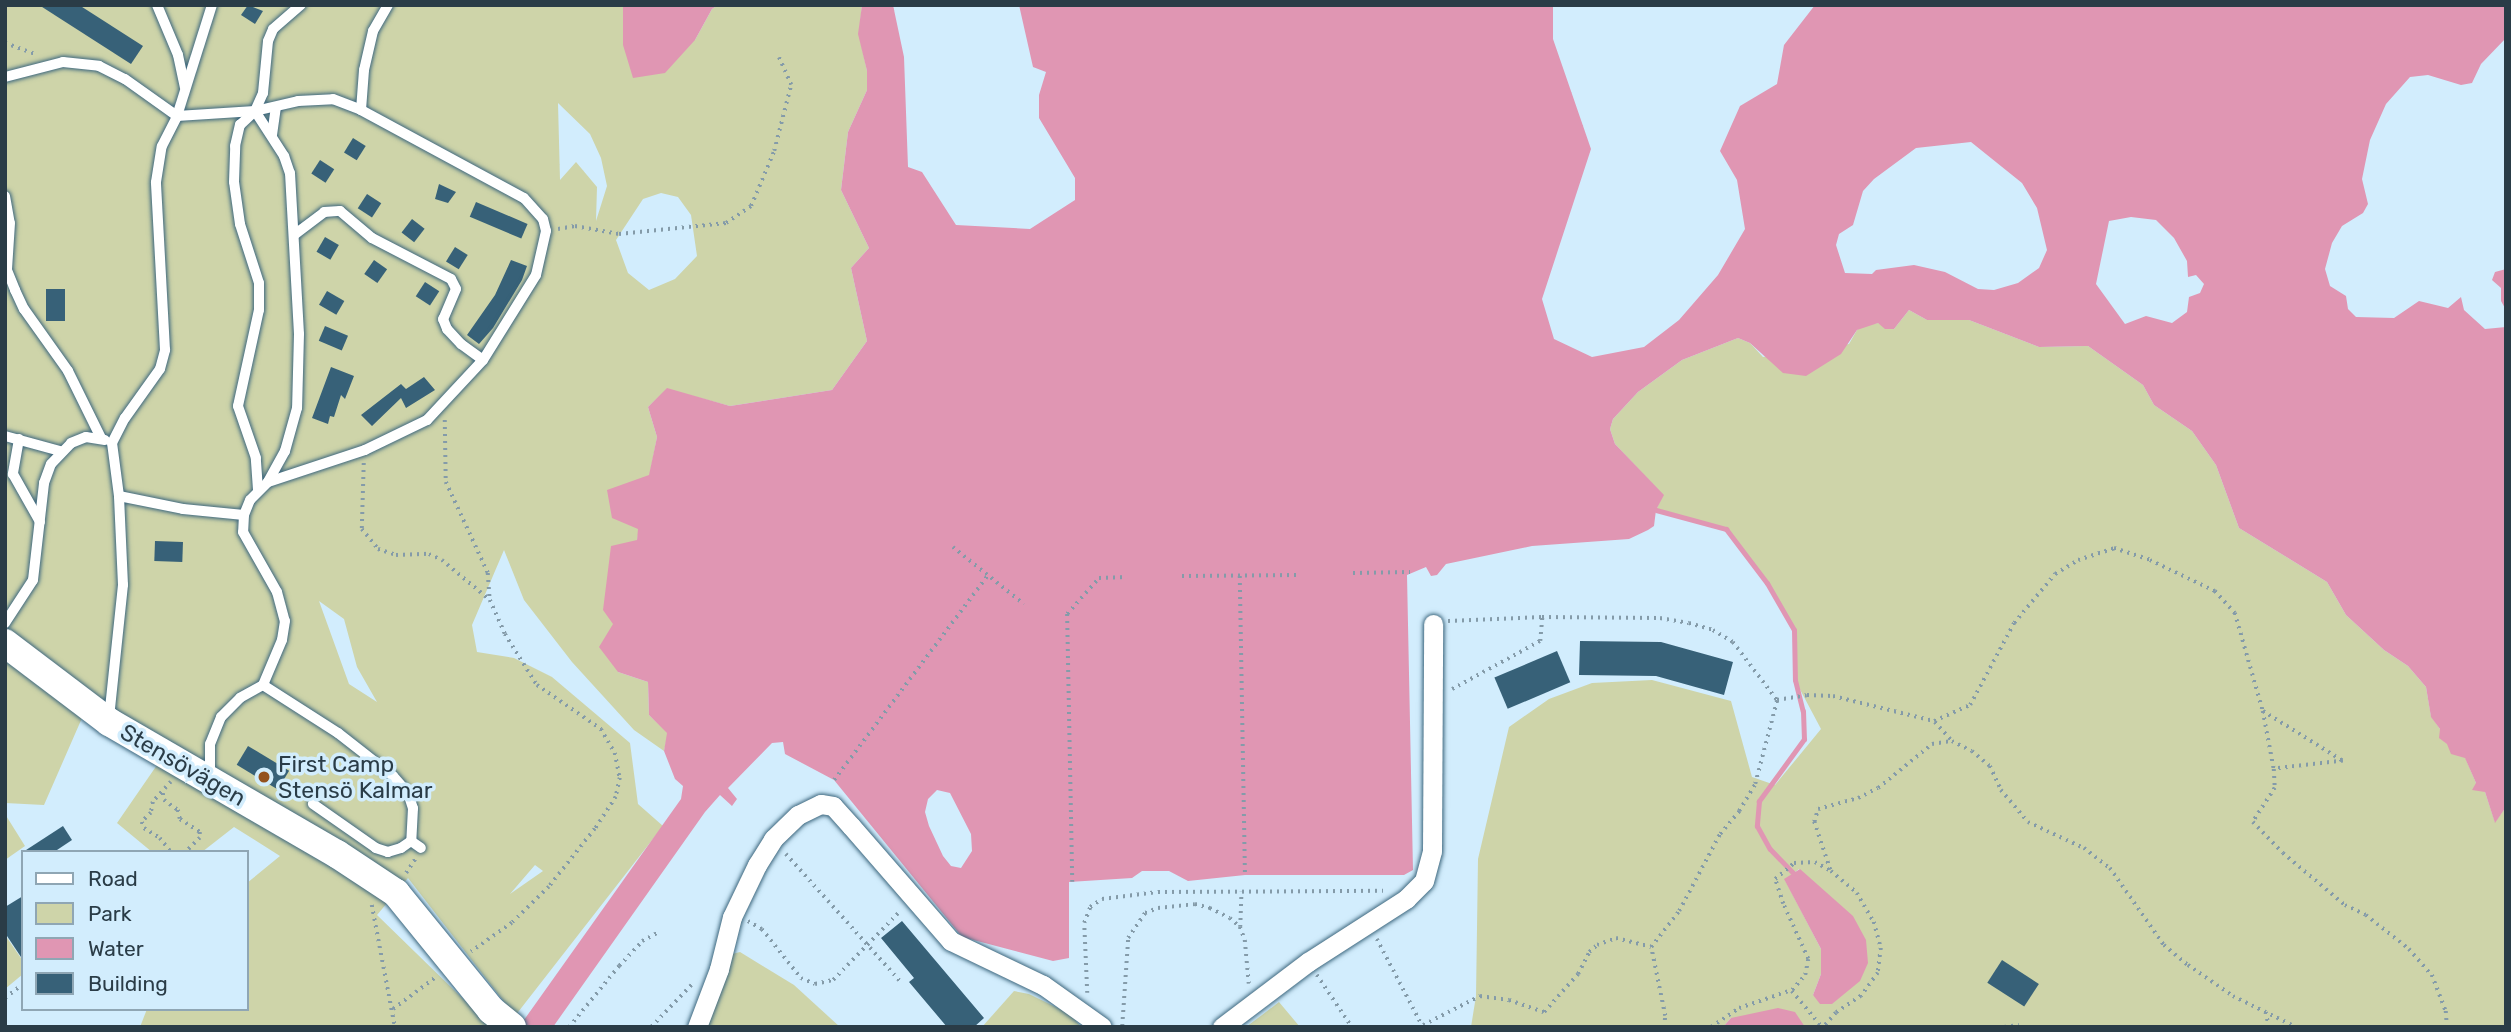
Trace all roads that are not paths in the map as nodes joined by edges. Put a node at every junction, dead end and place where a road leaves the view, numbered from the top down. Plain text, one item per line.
1 (157, 5) edge
2 (212, 5) edge
3 (301, 5) edge
4 (388, 5) edge
5 (5, 77) edge
6 (185, 89) junction
7 (275, 107) junction
8 (361, 110) junction
9 (255, 111) junction
10 (177, 116) junction
11 (272, 135) junction
12 (5, 196) edge
13 (294, 235) junction
14 (484, 360) junction
15 (5, 436) edge
16 (101, 438) junction
17 (19, 439) junction
18 (112, 443) junction
19 (60, 451) junction
20 (268, 482) junction
21 (258, 490) junction
22 (119, 496) junction
23 (244, 515) junction
24 (40, 523) junction
25 (5, 623) edge
26 (1433, 624) road end
27 (5, 642) edge
28 (263, 685) junction
29 (109, 722) junction
30 (210, 782) junction
31 (313, 804) dead end
32 (411, 841) junction
33 (421, 848) road end
34 (506, 1023) edge
35 (697, 1027) edge
36 (1102, 1027) edge
37 (1222, 1027) edge

1 - 6 lane
2 - 6 lane
3 - 9 lane
4 - 8 lane
5 - 10 lane
6 - 10 lane
7 - 8 lane
7 - 9 lane
7 - 11 lane
8 - 14 lane
9 - 10 lane
9 - 11 lane
9 - 21 lane
10 - 18 lane
11 - 13 lane
12 - 16 lane
13 - 14 lane
13 - 20 lane
14 - 20 lane
15 - 17 lane
16 - 18 lane
16 - 19 lane
17 - 19 lane
17 - 24 lane
18 - 22 lane
19 - 24 lane
20 - 21 lane
21 - 23 lane
22 - 23 lane
22 - 29 lane
23 - 28 lane
24 - 25 lane
26 - 37 street
27 - 29 street, Stensövägen
28 - 30 lane
28 - 32 lane
29 - 30 street, Stensövägen
30 - 34 street, Stensövägen
31 - 32 lane
32 - 33 lane
35 - 36 street

